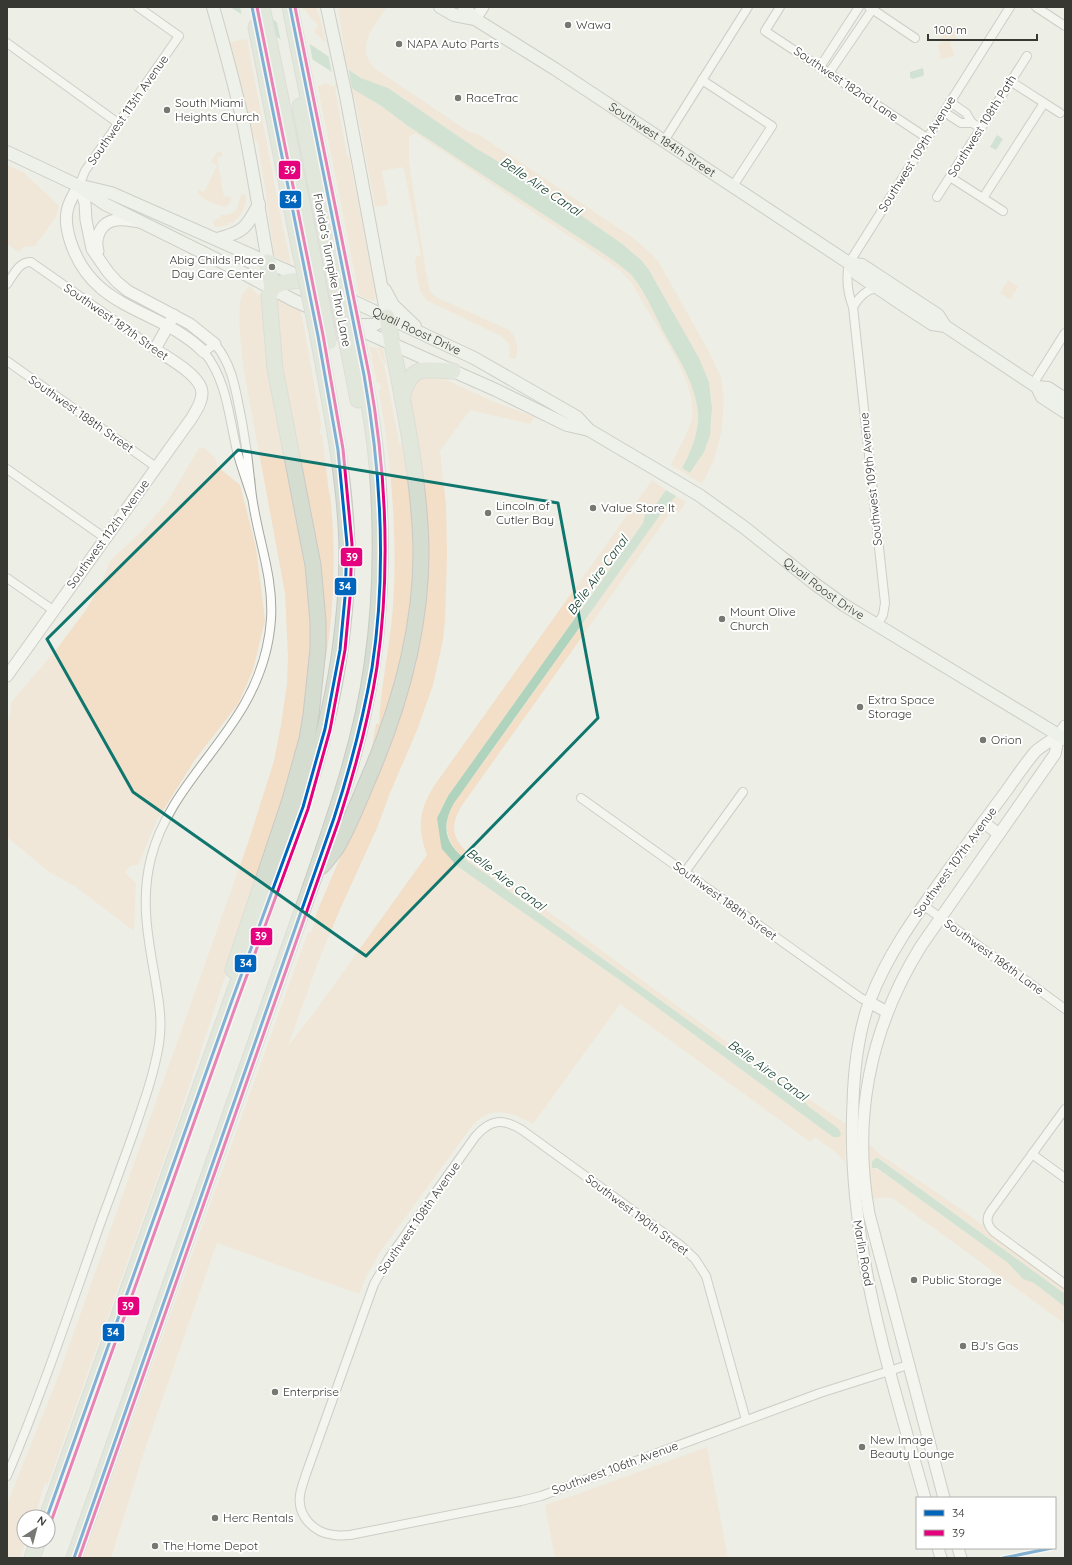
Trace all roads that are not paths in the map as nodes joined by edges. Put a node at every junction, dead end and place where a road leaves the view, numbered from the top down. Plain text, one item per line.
1 (138, 7) edge
2 (213, 7) edge
3 (252, 7) edge
4 (262, 7) edge
5 (280, 7) edge
6 (290, 7) edge
7 (327, 7) edge
8 (440, 7) edge
9 (464, 7) edge
10 (482, 7) edge
11 (748, 7) edge
12 (780, 7) edge
13 (859, 7) edge
14 (1009, 7) edge
15 (1036, 7) edge
16 (872, 8) edge
17 (475, 19) junction
18 (1065, 26) edge
19 (915, 38) dead end
20 (7, 44) edge
21 (266, 54) junction
22 (1027, 56) dead end
23 (820, 67) junction
24 (297, 69) junction
25 (829, 73) junction
26 (702, 80) junction
27 (1010, 82) junction
28 (950, 102) junction
29 (1044, 103) junction
30 (944, 112) junction
31 (1060, 113) dead end
32 (118, 123) junction
33 (972, 123) junction
34 (981, 128) junction
35 (927, 138) junction
36 (664, 140) junction
37 (7, 152) edge
38 (950, 177) junction
39 (79, 186) junction
40 (733, 186) junction
41 (937, 197) dead end
42 (983, 198) junction
43 (259, 204) junction
44 (1004, 211) dead end
45 (142, 222) junction
46 (202, 232) junction
47 (172, 237) junction
48 (217, 239) junction
49 (101, 261) junction
50 (268, 262) junction
51 (849, 263) junction
52 (310, 281) junction
53 (381, 282) junction
54 (7, 284) edge
55 (272, 288) junction
56 (878, 288) junction
57 (853, 307) junction
58 (174, 315) junction
59 (387, 317) junction
60 (346, 325) junction
61 (945, 326) junction
62 (168, 327) junction
63 (1065, 333) edge
64 (428, 336) junction
65 (215, 344) junction
66 (392, 345) junction
67 (155, 349) junction
68 (204, 352) junction
69 (7, 362) edge
70 (453, 371) junction
71 (234, 380) junction
72 (222, 384) junction
73 (1035, 386) junction
74 (202, 388) joint
75 (402, 397) junction
76 (1065, 399) edge
77 (1065, 412) edge
78 (589, 430) junction
79 (156, 467) junction
80 (7, 469) edge
81 (252, 498) junction
82 (105, 538) junction
83 (7, 578) edge
84 (53, 610) junction
85 (876, 625) junction
86 (7, 676) edge
87 (1063, 734) edge
88 (743, 792) dead end
89 (581, 798) dead end
90 (983, 822) junction
91 (1000, 834) junction
92 (685, 872) junction
93 (316, 874) junction
94 (923, 905) junction
95 (940, 918) junction
96 (869, 1002) junction
97 (231, 1003) junction
98 (1065, 1009) edge
99 (887, 1012) junction
100 (1065, 1109) edge
101 (497, 1122) joint
102 (1032, 1154) junction
103 (1065, 1178) edge
104 (1065, 1284) edge
105 (908, 1365) junction
106 (888, 1371) junction
107 (746, 1420) junction
108 (22, 1440) junction
109 (7, 1463) edge
110 (937, 1471) junction
111 (7, 1476) edge
112 (919, 1476) junction
113 (925, 1497) edge
114 (944, 1497) edge
115 (50, 1509) edge
116 (316, 1528) joint
117 (74, 1558) edge

1 - 32 street, Southwest 113th Avenue
2 - 43 main road
3 - 21 highway
4 - 21 highway
5 - 24 highway
6 - 24 highway
7 - 53 main road
8 - 17 main road, Southwest 184th Street
9 - 17 main road, Southwest 184th Street
10 - 17 street
11 - 26 street
12 - 23 street, Southwest 182nd Lane
13 - 23 street
14 - 28 street, Southwest 109th Avenue
15 - 18 street
16 - 19 street
16 - 25 street
17 - 36 main road, Southwest 184th Street
20 - 32 street
21 - 97 highway, bridge
22 - 27 street, Southwest 108th Path
23 - 25 street, Southwest 182nd Lane
24 - 93 highway, bridge
25 - 35 street, Southwest 182nd Lane
26 - 36 street
26 - 40 street
27 - 29 street
27 - 34 street, Southwest 108th Path
28 - 30 street, Southwest 109th Avenue
28 - 33 street
29 - 31 street
29 - 42 street
30 - 33 street
30 - 35 street, Southwest 109th Avenue
32 - 39 street, Southwest 113th Avenue
33 - 34 street
34 - 38 street, Southwest 108th Path
35 - 51 street, Southwest 109th Avenue
36 - 40 main road, Southwest 184th Street
37 - 39 main road, Quail Roost Drive
38 - 41 street, Southwest 108th Path
38 - 42 street
39 - 45 main road, Quail Roost Drive
39 - 46 main road, Quail Roost Drive
39 - 49 street
39 - 62 street
40 - 51 main road, Southwest 184th Street
42 - 44 street
43 - 48 main road
43 - 50 main road
45 - 47 main road, Quail Roost Drive
45 - 49 street
46 - 47 main road
46 - 48 main road, Quail Roost Drive
47 - 55 main road, Quail Roost Drive
48 - 50 main road, Quail Roost Drive
49 - 58 street
50 - 52 main road, Quail Roost Drive
50 - 55 highway
51 - 56 main road, Southwest 184th Street
51 - 57 street, Southwest 109th Avenue
51 - 61 main road, Southwest 184th Street
52 - 55 highway
52 - 59 main road, Quail Roost Drive
53 - 59 main road
53 - 64 main road
54 - 67 street, Southwest 187th Street
55 - 60 main road, Quail Roost Drive
55 - 97 highway
56 - 57 street
56 - 61 main road, Southwest 184th Street
57 - 85 street, Southwest 109th Avenue
58 - 62 street
58 - 65 street
59 - 60 main road
59 - 64 main road, Quail Roost Drive
59 - 66 highway
60 - 66 main road, Quail Roost Drive
61 - 73 main road, Southwest 184th Street
62 - 67 street
62 - 68 street
63 - 73 street
64 - 78 main road, Quail Roost Drive
65 - 68 street
65 - 71 street
66 - 70 main road, Quail Roost Drive
66 - 75 highway
67 - 74 street, Southwest 187th Street
68 - 72 street
69 - 79 street, Southwest 188th Street
70 - 75 highway
70 - 78 main road, Quail Roost Drive
71 - 72 street
71 - 81 street
72 - 81 street
73 - 76 main road, Southwest 184th Street
73 - 77 main road, Southwest 184th Street
74 - 79 street, Southwest 112th Avenue
75 - 93 highway
78 - 85 main road, Quail Roost Drive
79 - 82 street, Southwest 112th Avenue
80 - 82 street
81 - 108 street
82 - 84 street, Southwest 112th Avenue
83 - 84 street
84 - 86 street, Southwest 112th Avenue
85 - 87 main road, Quail Roost Drive
87 - 90 street, Southwest 107th Avenue
87 - 91 street, Southwest 107th Avenue
88 - 92 street
89 - 92 street, Southwest 188th Street
90 - 91 street
90 - 94 street, Southwest 107th Avenue
91 - 95 street, Southwest 107th Avenue
92 - 96 street, Southwest 188th Street
93 - 117 highway
94 - 95 street, Southwest 186th Lane
94 - 96 street, Southwest 107th Avenue
95 - 98 street, Southwest 186th Lane
95 - 99 street, Southwest 107th Avenue
96 - 99 street
96 - 106 street, Marlin Road
97 - 115 highway
99 - 105 street, Marlin Road
100 - 102 street
101 - 107 street, Southwest 190th Street
101 - 116 street, Southwest 108th Avenue
102 - 103 street
102 - 104 street
105 - 106 street, Southwest 106th Avenue
105 - 110 street, Marlin Road
106 - 107 street, Southwest 106th Avenue
106 - 112 street, Marlin Road
107 - 116 street, Southwest 106th Avenue
108 - 109 street
108 - 111 street
110 - 112 street
110 - 114 street, Marlin Road
112 - 113 street, Marlin Road

